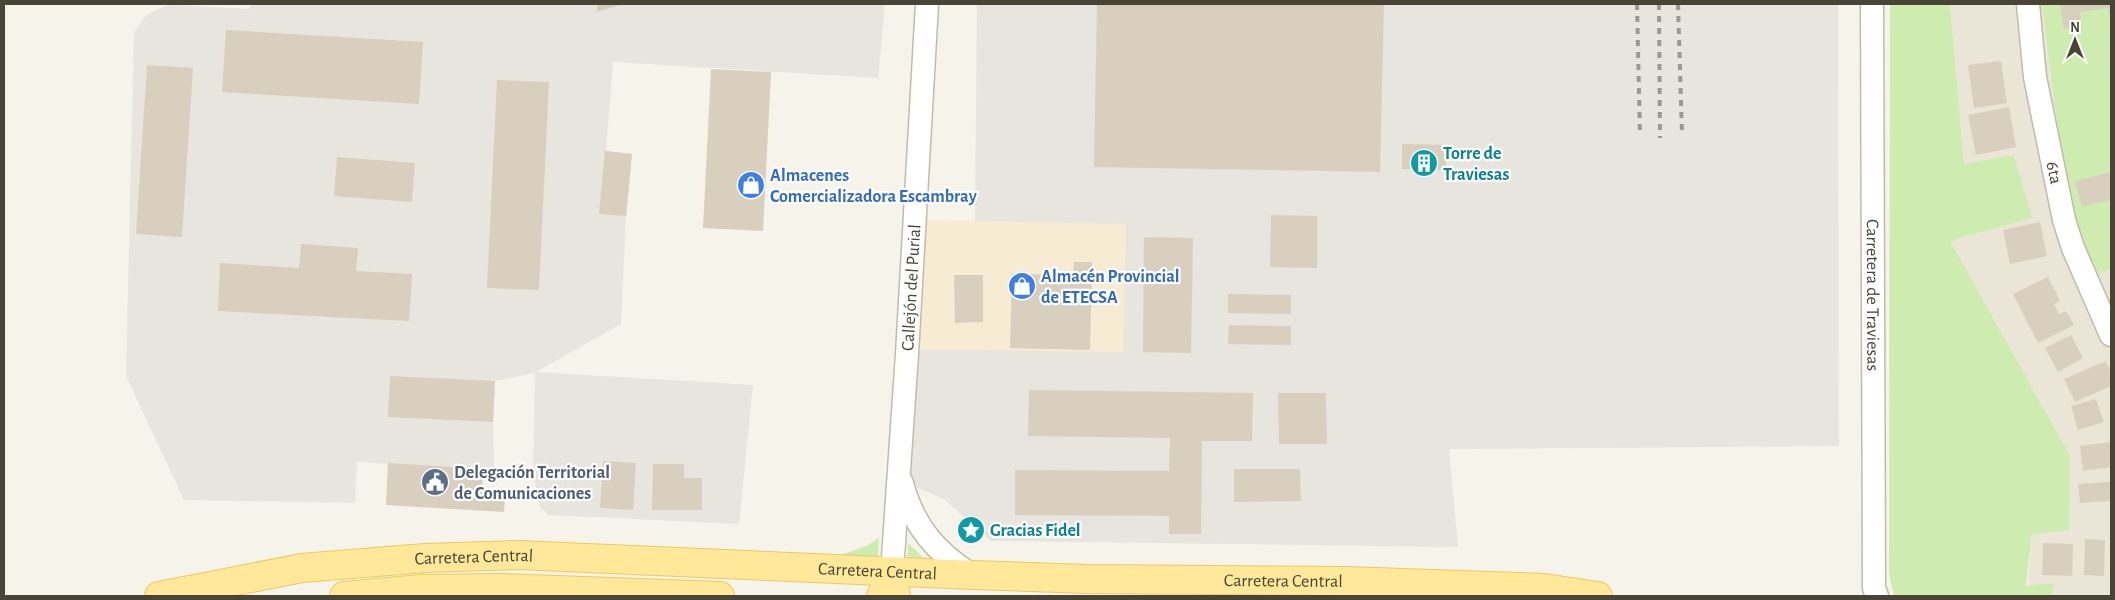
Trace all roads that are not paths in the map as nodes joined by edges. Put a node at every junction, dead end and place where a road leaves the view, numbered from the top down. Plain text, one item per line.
1 (926, 4) edge
2 (1872, 4) edge
3 (2028, 4) edge
4 (2111, 335) edge
5 (899, 472) junction
6 (518, 555) junction
7 (972, 575) junction
8 (894, 584) edge
9 (503, 588) junction
10 (1873, 593) edge
11 (160, 596) edge
12 (344, 596) edge
13 (720, 596) edge
14 (881, 596) edge
15 (1598, 596) edge

1 - 5 street, Callejón del Purial
2 - 10 street, Carretera de Traviesas
3 - 4 street, 6ta
5 - 7 street
5 - 8 street, Callejón del Purial
6 - 8 main road, Carretera Central
6 - 9 main road
6 - 11 main road, Carretera Central
7 - 8 main road, Carretera Central
7 - 15 main road, Carretera Central
8 - 14 main road
9 - 12 main road, Carretera Central
9 - 13 main road, Carretera Central

